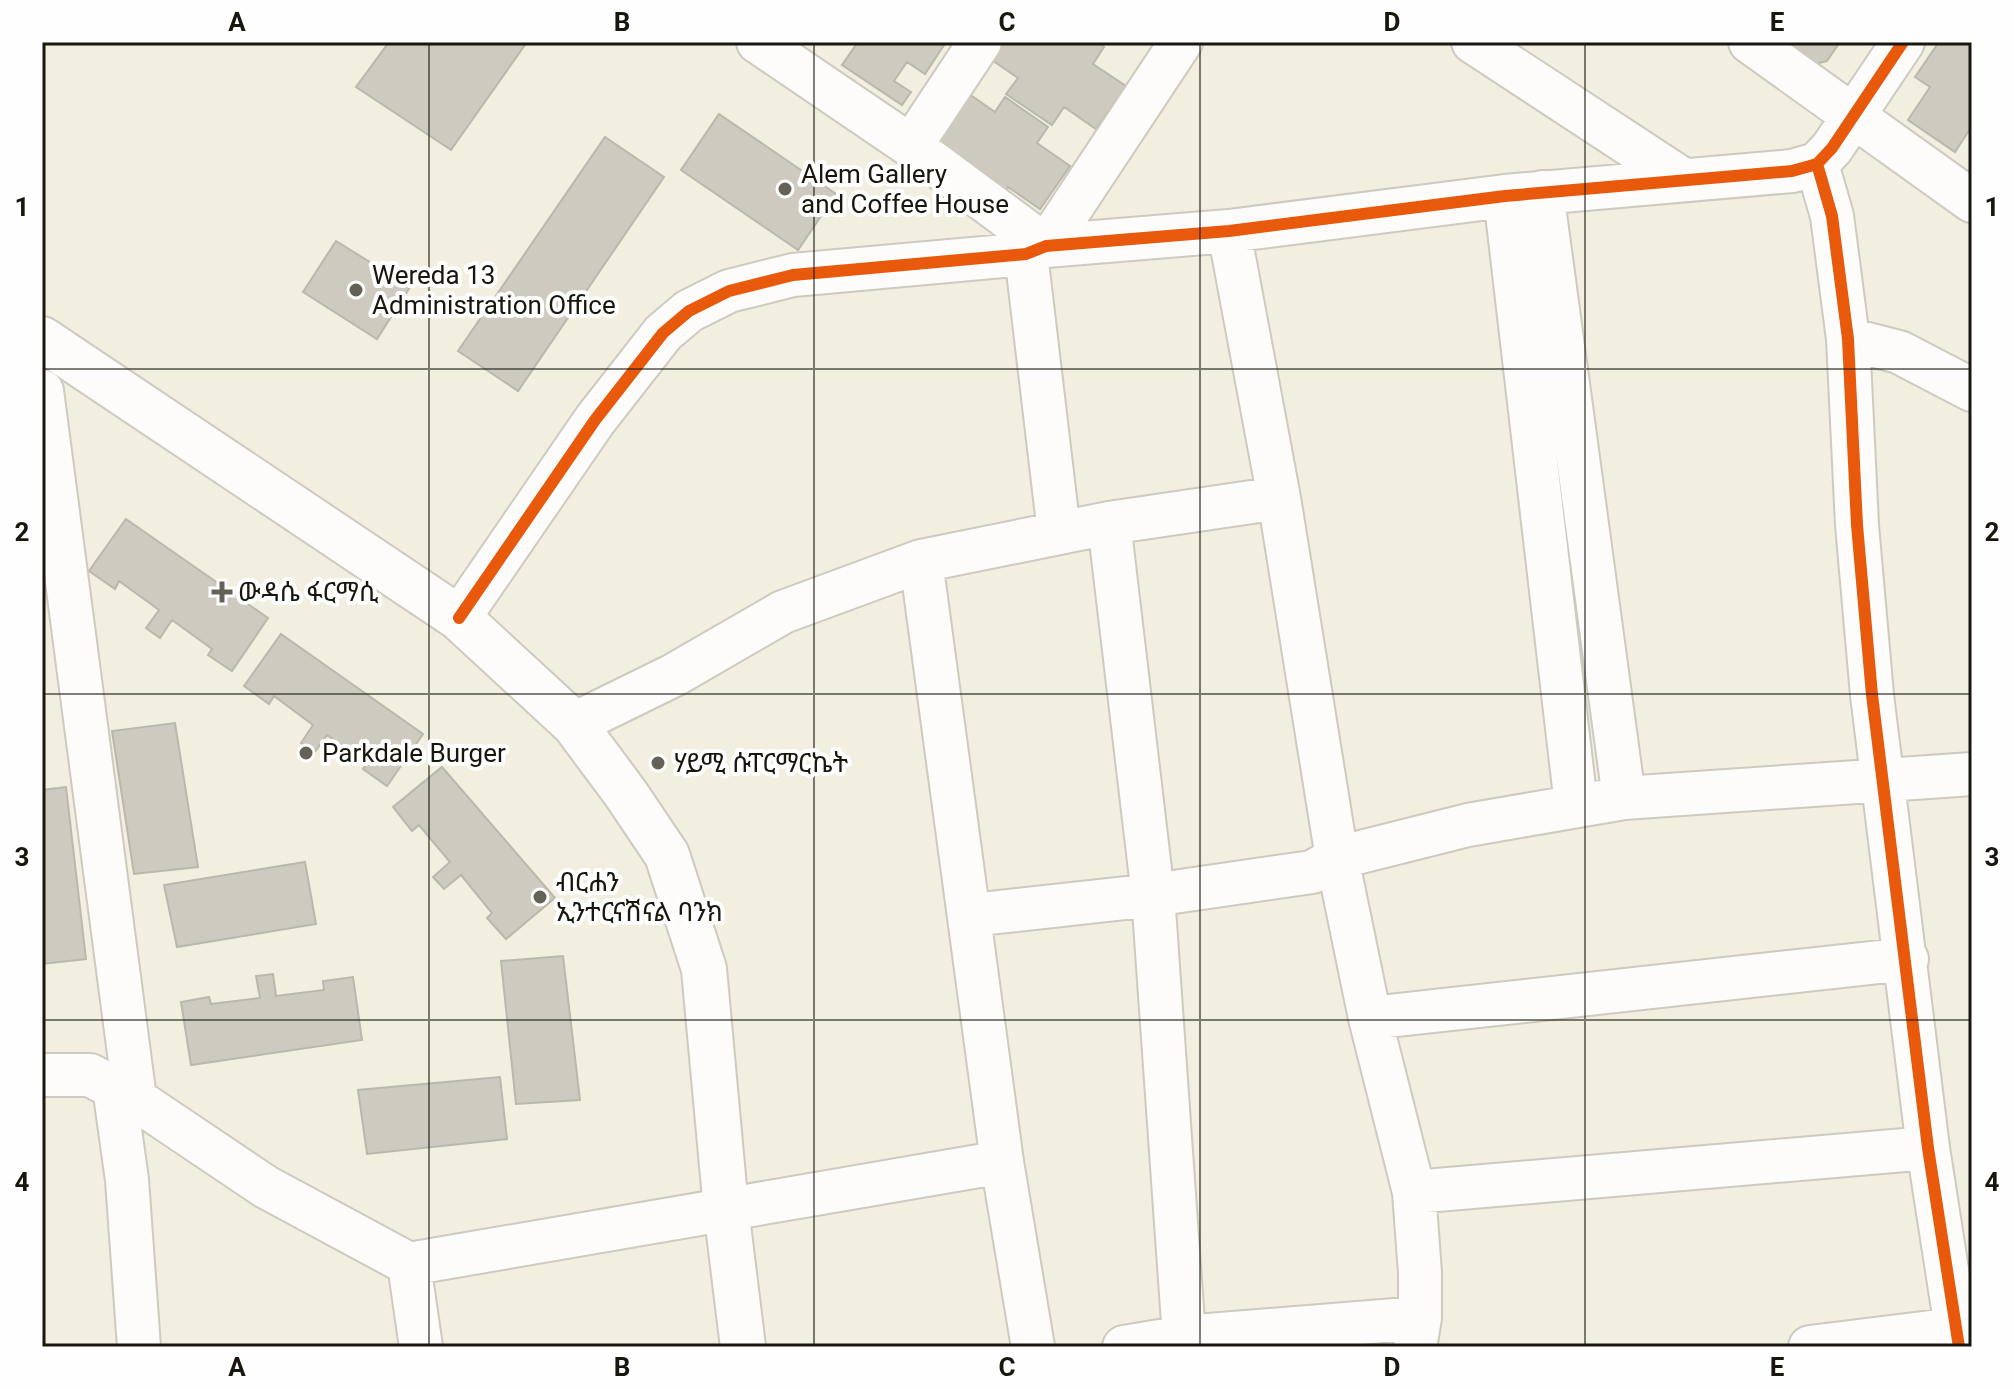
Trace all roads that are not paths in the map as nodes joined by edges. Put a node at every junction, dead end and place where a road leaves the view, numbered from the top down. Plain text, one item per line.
1 (758, 42) edge
2 (980, 42) edge
3 (1181, 42) edge
4 (1473, 42) edge
5 (1750, 42) edge
6 (1903, 42) edge
7 (1853, 117) junction
8 (911, 146) junction
9 (1817, 164) junction
10 (1682, 179) junction
11 (1524, 194) junction
12 (1972, 201) edge
13 (1229, 231) junction
14 (1036, 250) junction
15 (42, 339) edge
16 (1848, 339) junction
17 (1972, 390) edge
18 (42, 391) edge
19 (1279, 498) junction
20 (1109, 523) junction
21 (1059, 532) junction
22 (921, 561) junction
23 (459, 618) junction
24 (574, 724) junction
25 (1972, 774) edge
26 (1884, 782) junction
27 (1624, 798) junction
28 (1576, 805) junction
29 (1337, 858) junction
30 (1153, 895) junction
31 (971, 915) junction
32 (1907, 959) junction
33 (1370, 1018) junction
34 (42, 1075) edge
35 (124, 1093) junction
36 (1928, 1148) junction
37 (1002, 1162) junction
38 (1414, 1192) junction
39 (726, 1209) junction
40 (409, 1264) junction
41 (1417, 1332) edge
42 (1184, 1337) junction
43 (1957, 1338) edge
44 (139, 1347) edge
45 (421, 1347) edge
46 (743, 1347) edge
47 (1033, 1347) edge
48 (1124, 1347) edge
49 (1810, 1347) edge

1 - 8 street
2 - 8 street
3 - 14 street
4 - 10 street
5 - 7 street
6 - 7 street
7 - 9 street
7 - 12 street
8 - 14 street
9 - 10 street
9 - 16 street
10 - 11 street
11 - 13 street
11 - 27 street
11 - 28 street
13 - 14 street
13 - 19 street
14 - 21 street
14 - 23 street
15 - 23 main road
16 - 17 street
16 - 26 street
18 - 35 street
19 - 20 street
19 - 29 street
20 - 21 street
20 - 30 street
21 - 22 street
22 - 24 street
22 - 31 street
23 - 24 main road
24 - 39 main road
25 - 26 street
26 - 27 street
26 - 32 street
27 - 28 street
28 - 29 street
29 - 30 street
29 - 33 street
30 - 31 street
30 - 42 street
31 - 37 street
32 - 33 street
32 - 36 street
33 - 38 street
34 - 35 street
35 - 40 street
35 - 44 street
36 - 38 street
36 - 43 street
37 - 39 street
37 - 47 street
38 - 41 street
39 - 40 street
39 - 46 main road
40 - 45 street
41 - 42 street
42 - 48 street
43 - 49 street

